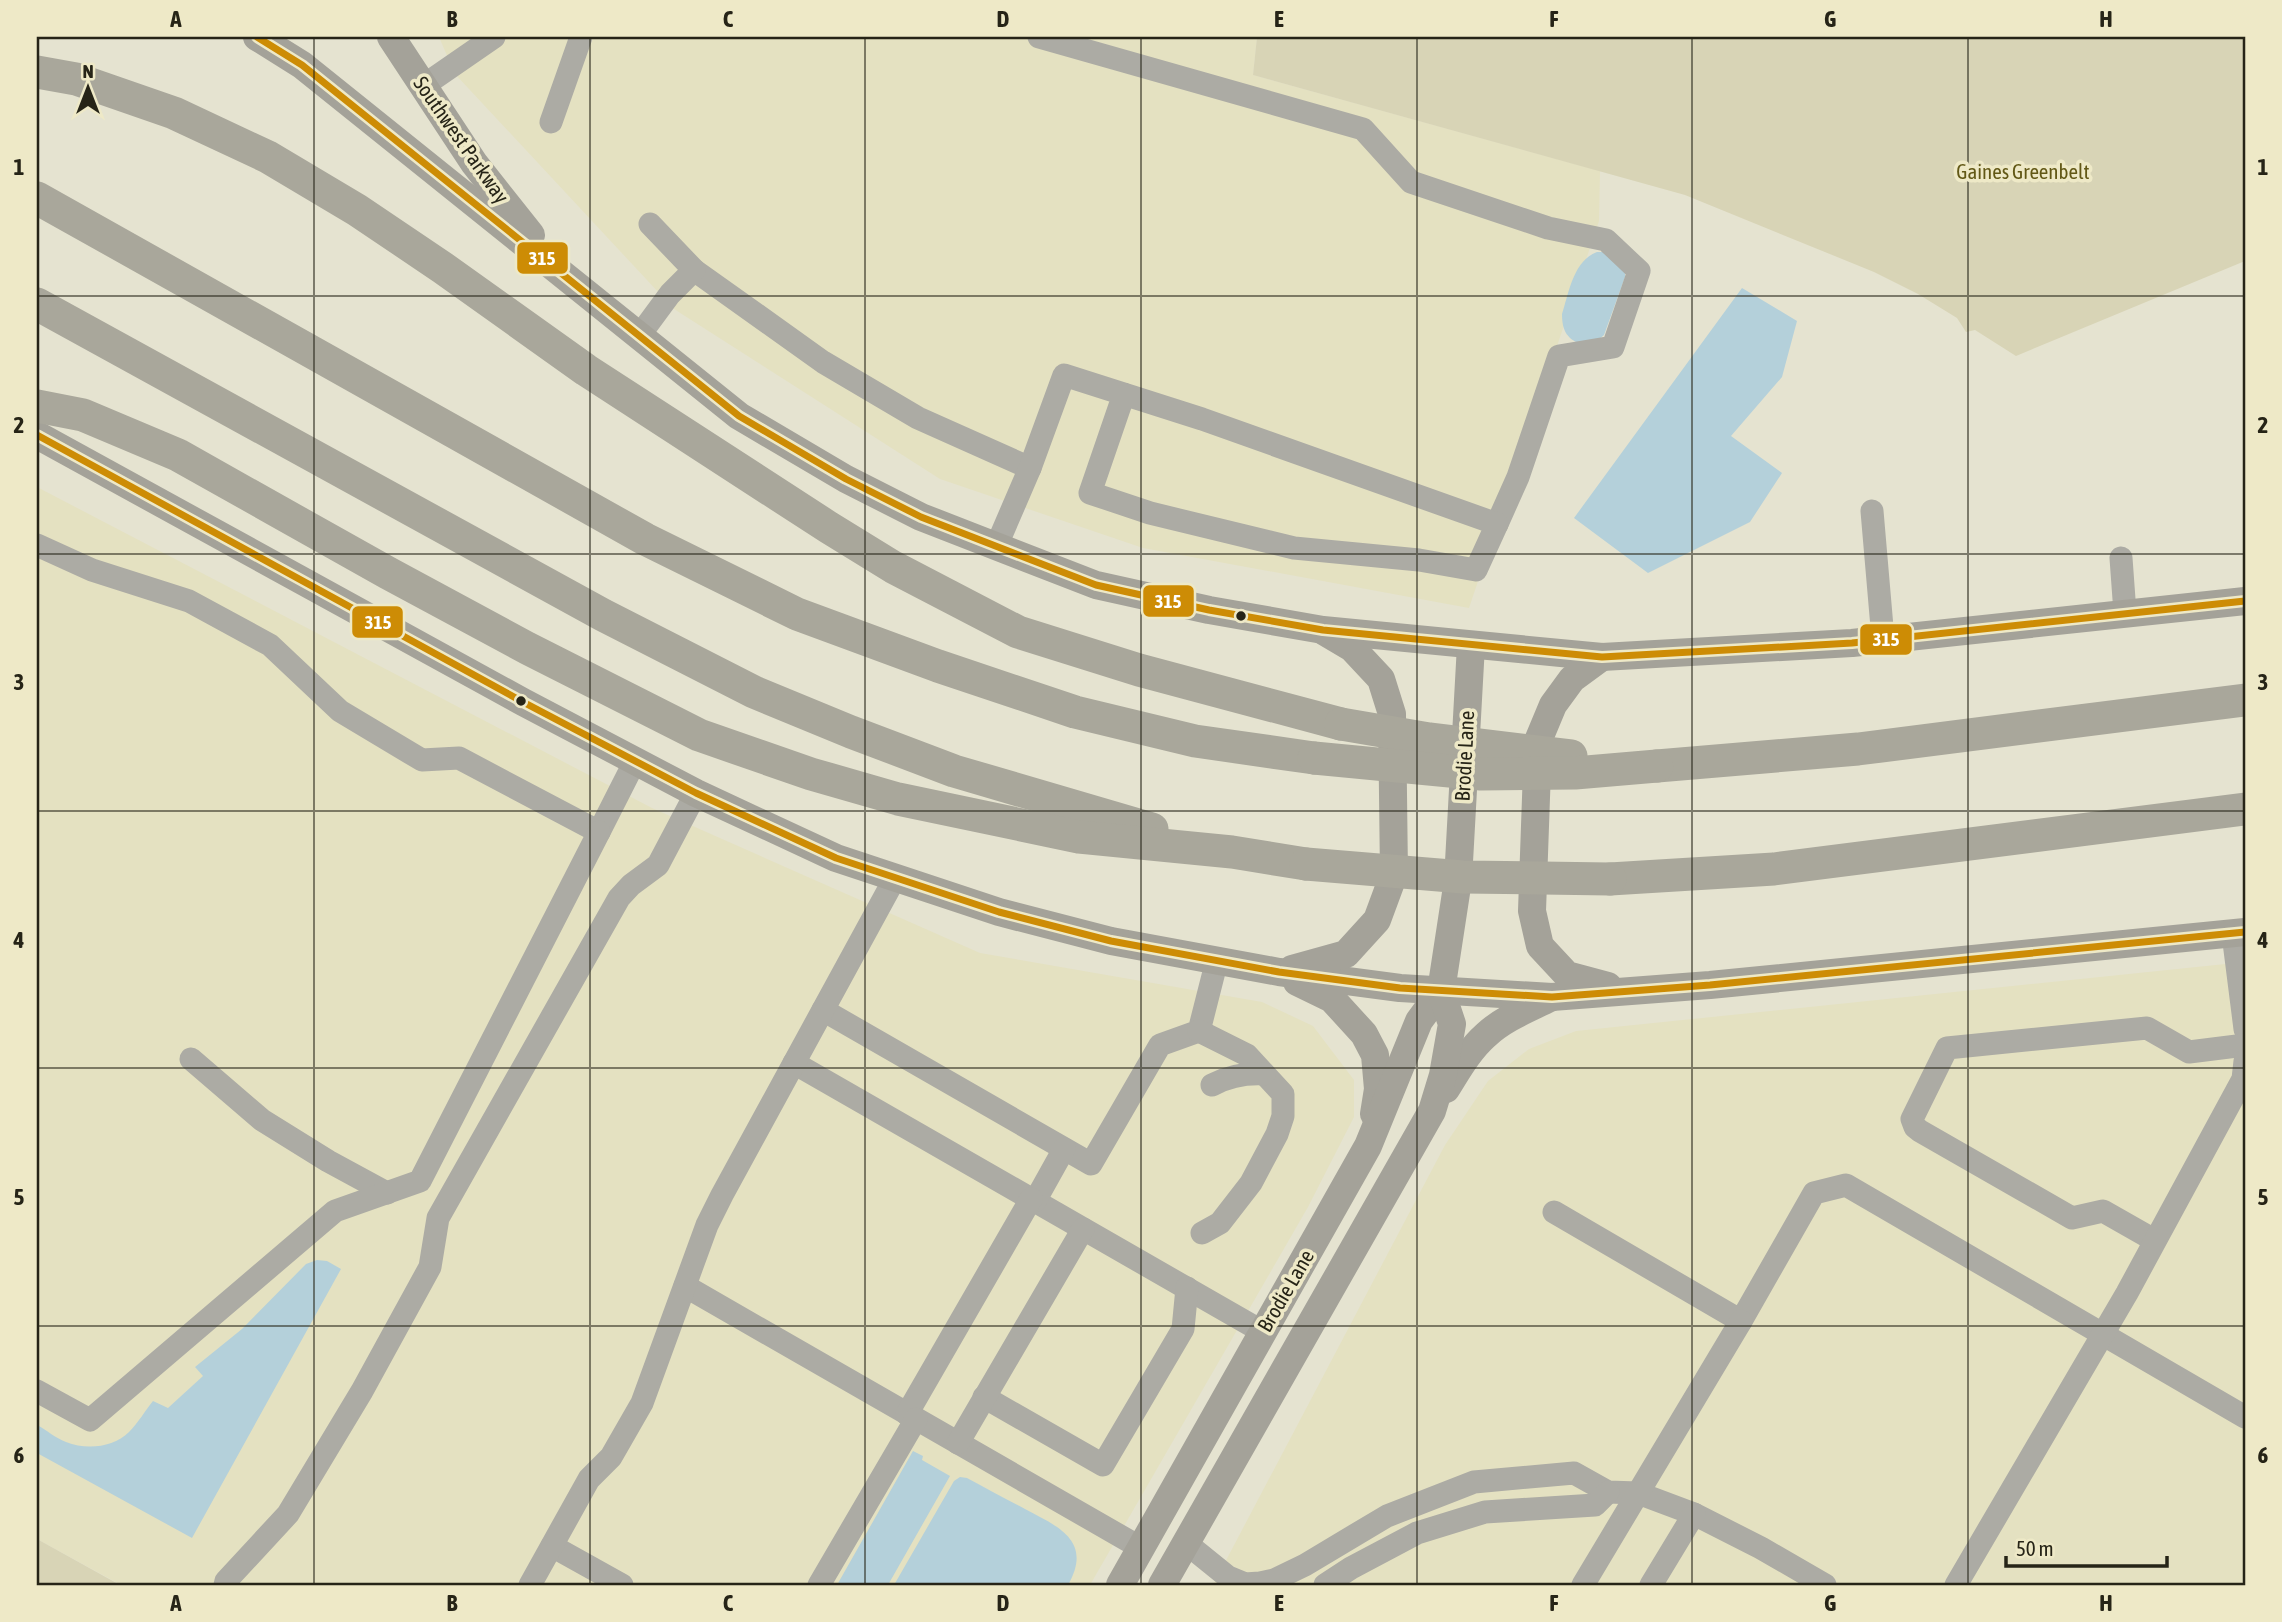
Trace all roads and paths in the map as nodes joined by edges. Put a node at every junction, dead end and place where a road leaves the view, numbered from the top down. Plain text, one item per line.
1 (257, 37) edge
2 (391, 37) edge
3 (494, 37) edge
4 (581, 37) edge
5 (1039, 37) edge
6 (37, 72) edge
7 (423, 86) junction
8 (551, 122) dead end
9 (37, 198) edge
10 (650, 224) dead end
11 (694, 270) junction
12 (561, 273) junction
13 (37, 304) edge
14 (639, 336) junction
15 (1124, 394) junction
16 (37, 406) edge
17 (37, 435) edge
18 (1030, 468) junction
19 (1872, 511) dead end
20 (1497, 524) junction
21 (37, 545) edge
22 (996, 547) junction
23 (2121, 558) dead end
24 (2245, 601) edge
25 (2126, 613) junction
26 (1322, 630) junction
27 (1883, 639) junction
28 (1471, 645) junction
29 (1602, 657) junction
30 (2245, 700) edge
31 (635, 761) junction
32 (1657, 766) junction
33 (696, 793) junction
34 (2245, 809) edge
35 (2085, 830) junction
36 (2245, 831) edge
37 (599, 832) junction
38 (1232, 852) junction
39 (895, 878) junction
40 (2239, 933) edge
41 (1217, 960) junction
42 (1279, 972) junction
43 (1441, 991) junction
44 (1627, 992) junction
45 (1552, 997) junction
46 (823, 1010) junction
47 (2245, 1029) edge
48 (1199, 1031) junction
49 (2245, 1045) edge
50 (191, 1059) dead end
51 (2245, 1061) edge
52 (794, 1063) junction
53 (1264, 1073) junction
54 (1212, 1085) dead end
55 (1432, 1111) junction
56 (1368, 1146) junction
57 (1064, 1149) junction
58 (387, 1192) junction
59 (1033, 1200) junction
60 (1554, 1212) dead end
61 (1083, 1229) junction
62 (1202, 1233) dead end
63 (2154, 1240) junction
64 (685, 1286) junction
65 (1187, 1288) junction
66 (1741, 1321) junction
67 (1263, 1332) junction
68 (2102, 1333) junction
69 (37, 1391) edge
70 (984, 1397) junction
71 (911, 1416) junction
72 (2245, 1417) edge
73 (958, 1443) junction
74 (1608, 1492) junction
75 (1638, 1493) junction
76 (1694, 1514) junction
77 (1186, 1543) junction
78 (552, 1546) junction
79 (1141, 1548) junction
80 (1161, 1584) edge
81 (225, 1585) edge
82 (530, 1585) edge
83 (622, 1585) edge
84 (819, 1585) edge
85 (1120, 1585) edge
86 (1325, 1585) edge
87 (1583, 1585) edge
88 (1651, 1585) edge
89 (1825, 1585) edge
90 (1956, 1585) edge

1 - 12 main road
2 - 7 main road, Southwest Parkway
3 - 7 lane
4 - 8 lane
5 - 20 lane
6 - 32 highway, bridge
7 - 12 main road, Southwest Parkway
9 - 32 highway, bridge
10 - 11 lane
11 - 14 lane
11 - 18 lane
12 - 14 main road
13 - 38 highway
14 - 22 main road
15 - 18 lane
15 - 20 lane
15 - 20 lane
16 - 38 highway
17 - 31 main road
18 - 22 lane
19 - 27 lane
21 - 37 lane
22 - 26 main road
23 - 25 lane
24 - 25 main road
25 - 27 main road
26 - 28 main road
26 - 42 main road
27 - 29 main road
28 - 29 main road
28 - 43 main road, Brodie Lane
29 - 44 main road
30 - 32 highway
31 - 33 main road
31 - 37 lane
33 - 39 main road
33 - 81 lane
34 - 35 highway
35 - 36 highway
35 - 38 highway, bridge
37 - 58 lane
39 - 41 main road
39 - 46 lane
40 - 44 main road
40 - 47 lane
41 - 42 main road
41 - 48 lane
42 - 43 main road
42 - 56 main road
43 - 45 main road
43 - 55 main road, Brodie Lane
43 - 56 main road, Brodie Lane
44 - 45 main road
45 - 55 main road
46 - 52 lane
46 - 57 lane
48 - 53 lane
48 - 57 lane
49 - 63 lane
50 - 58 lane
51 - 63 lane
52 - 59 lane
52 - 64 lane
53 - 54 lane
53 - 62 lane
55 - 77 main road, Brodie Lane
56 - 67 main road, Brodie Lane
57 - 59 lane
58 - 69 lane
59 - 61 lane
59 - 71 lane
60 - 66 lane
61 - 65 lane
61 - 70 lane
63 - 68 lane
64 - 71 lane
64 - 78 lane
65 - 67 lane
65 - 70 lane
66 - 68 lane
66 - 75 lane
67 - 79 main road, Brodie Lane
68 - 72 lane
68 - 90 lane
70 - 73 lane
71 - 73 lane
71 - 84 lane
73 - 79 lane
74 - 75 lane
74 - 77 lane
74 - 86 lane
75 - 76 lane
75 - 87 lane
76 - 88 lane
76 - 89 lane
77 - 80 main road, Brodie Lane
78 - 82 lane
78 - 83 lane
79 - 80 main road
79 - 85 main road, Brodie Lane

